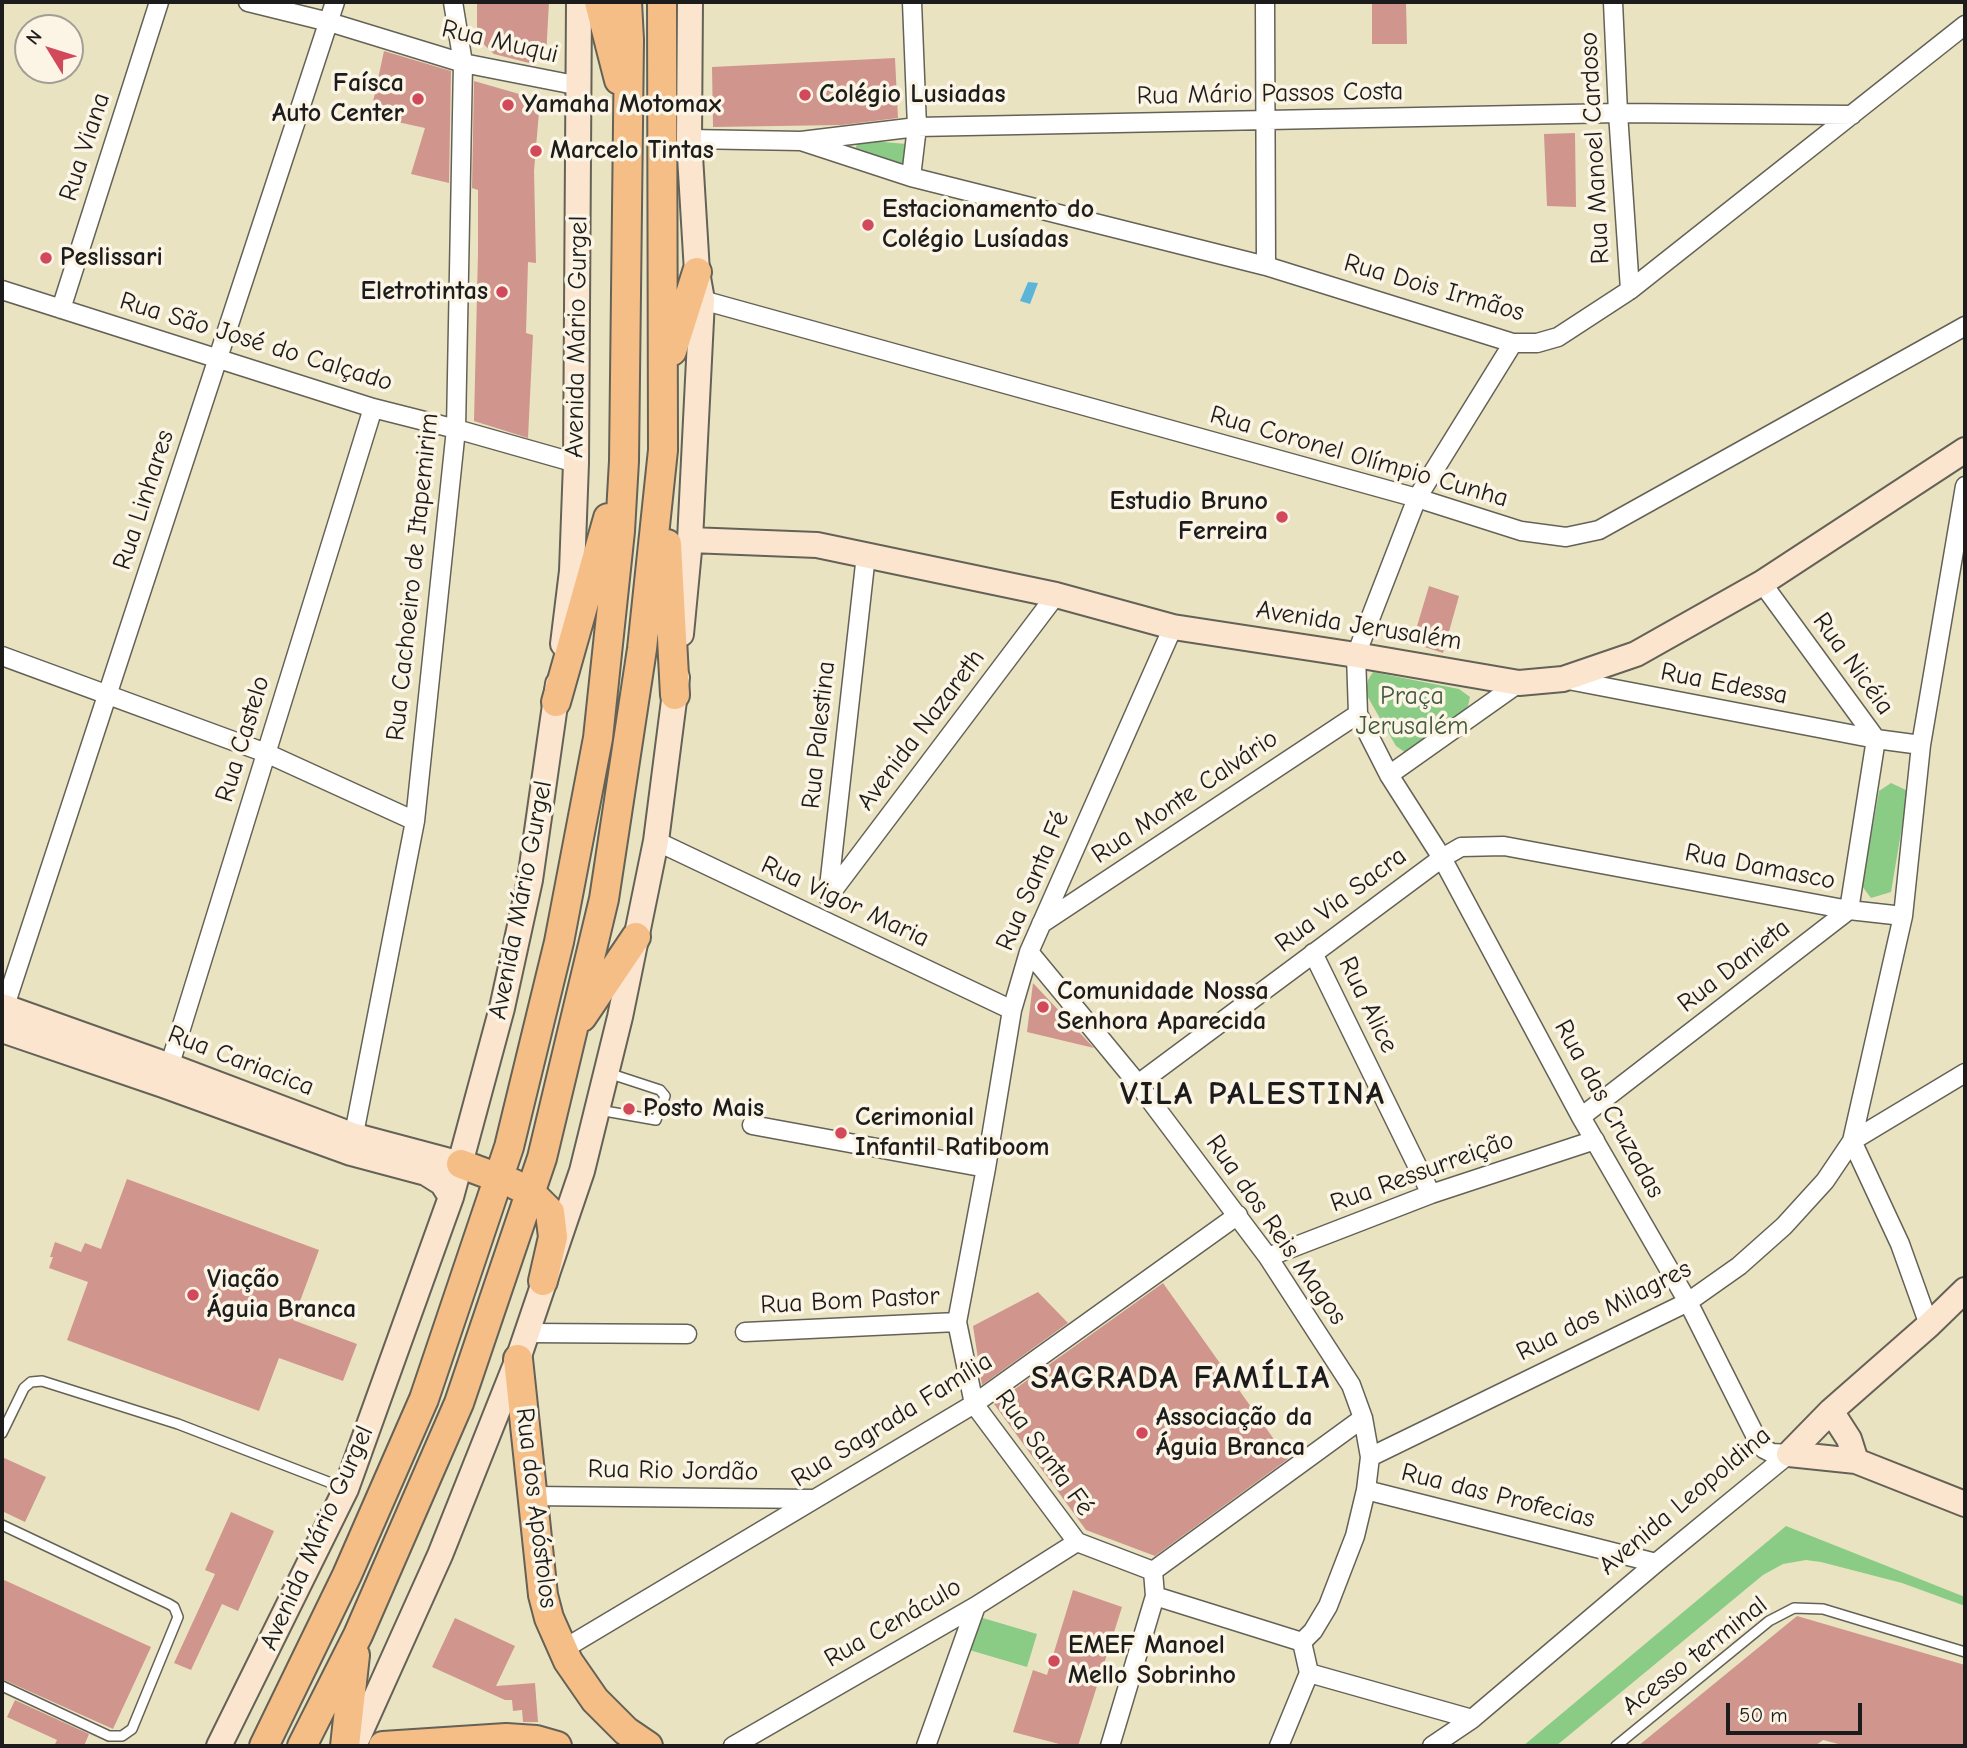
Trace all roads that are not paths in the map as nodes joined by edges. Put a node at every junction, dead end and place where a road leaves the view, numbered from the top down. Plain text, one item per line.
1 (159, 2) edge
2 (248, 2) edge
3 (335, 2) edge
4 (453, 2) edge
5 (579, 2) edge
6 (598, 2) edge
7 (627, 2) edge
8 (663, 2) edge
9 (690, 2) edge
10 (912, 2) edge
11 (1265, 2) edge
12 (1613, 2) edge
13 (329, 22) junction
14 (1965, 25) edge
15 (463, 63) junction
16 (580, 86) junction
17 (1618, 113) junction
18 (1852, 116) junction
19 (628, 117) junction
20 (1267, 120) junction
21 (917, 127) junction
22 (689, 139) junction
23 (801, 141) junction
24 (911, 177) junction
25 (1266, 266) junction
26 (697, 272) junction
27 (2, 290) edge
28 (1630, 290) junction
29 (702, 300) junction
30 (61, 309) junction
31 (1965, 326) edge
32 (1513, 343) junction
33 (218, 359) junction
34 (663, 381) junction
35 (373, 408) junction
36 (456, 429) junction
37 (663, 450) junction
38 (1965, 450) edge
39 (624, 461) junction
40 (576, 463) junction
41 (1965, 486) edge
42 (1417, 498) junction
43 (690, 540) junction
44 (866, 555) junction
45 (1762, 583) junction
46 (1056, 595) junction
47 (1173, 626) junction
48 (1356, 655) junction
49 (2, 656) edge
50 (1563, 679) junction
51 (1519, 683) junction
52 (107, 694) junction
53 (675, 695) junction
54 (556, 702) junction
55 (1358, 714) junction
56 (1875, 739) junction
57 (1921, 745) junction
58 (266, 753) junction
59 (1389, 775) junction
60 (415, 821) junction
61 (656, 841) junction
62 (1441, 858) junction
63 (828, 897) junction
64 (1849, 910) junction
65 (1903, 916) junction
66 (823, 920) junction
67 (1041, 924) junction
68 (636, 937) junction
69 (1029, 952) junction
70 (1313, 953) junction
71 (1012, 1010) junction
72 (2, 1014) edge
73 (572, 1031) junction
74 (606, 1072) junction
75 (1965, 1073) edge
76 (166, 1075) junction
77 (1138, 1084) junction
78 (597, 1110) junction
79 (1581, 1117) junction
80 (752, 1125) dead end
81 (1595, 1140) junction
82 (1852, 1141) junction
83 (352, 1144) junction
84 (461, 1164) junction
85 (986, 1168) junction
86 (499, 1178) junction
87 (531, 1193) junction
88 (1431, 1194) junction
89 (451, 1196) junction
90 (1238, 1215) junction
91 (1268, 1257) junction
92 (543, 1281) junction
93 (1965, 1290) edge
94 (1688, 1303) junction
95 (957, 1322) junction
96 (1929, 1325) junction
97 (745, 1332) dead end
98 (687, 1334) dead end
99 (522, 1346) junction
100 (974, 1404) junction
101 (1830, 1411) junction
102 (1363, 1418) junction
103 (2, 1433) edge
104 (1790, 1454) junction
105 (1370, 1457) junction
106 (1856, 1461) junction
107 (346, 1489) junction
108 (1366, 1490) junction
109 (532, 1496) junction
110 (814, 1499) junction
111 (1965, 1504) edge
112 (2, 1525) edge
113 (1077, 1542) junction
114 (1657, 1563) junction
115 (1153, 1571) junction
116 (1155, 1595) junction
117 (976, 1606) junction
118 (358, 1635) junction
119 (1302, 1642) junction
120 (562, 1650) junction
121 (1965, 1652) edge
122 (1309, 1673) junction
123 (2, 1686) edge
124 (1472, 1719) junction
125 (495, 1742) edge
126 (219, 1746) edge
127 (264, 1746) edge
128 (302, 1746) edge
129 (345, 1746) edge
130 (354, 1746) edge
131 (384, 1746) edge
132 (557, 1746) edge
133 (648, 1746) edge
134 (733, 1746) edge
135 (926, 1746) edge
136 (1110, 1746) edge
137 (1279, 1746) edge
138 (1433, 1746) edge
139 (1616, 1746) edge

1 - 30 street, Rua Viana
2 - 13 street, Rua Muqui
3 - 13 street, Rua Linhares
4 - 15 street, Rua Cachoeiro de Itapemirim
5 - 16 main road, Avenida Mário Gurgel
6 - 19 main road
7 - 19 main road, Avenida Mário Gurgel
8 - 34 main road
9 - 22 main road
10 - 21 street
11 - 20 street
12 - 17 street, Rua Manoel Cardoso
13 - 15 street, Rua Muqui
13 - 33 street, Rua Linhares
14 - 18 street, Rua Dois Irmãos
15 - 16 street, Rua Muqui
15 - 36 street, Rua Cachoeiro de Itapemirim
16 - 40 main road, Avenida Mário Gurgel
17 - 18 street, Rua Mário Passos Costa
17 - 20 street, Rua Mário Passos Costa
17 - 28 street, Rua Manoel Cardoso
18 - 28 street, Rua Dois Irmãos
19 - 39 main road, Avenida Mário Gurgel
20 - 21 street, Rua Mário Passos Costa
20 - 25 street
21 - 23 street, Rua Mário Passos Costa
21 - 24 street
22 - 23 street, Rua Mário Passos Costa
22 - 26 main road
23 - 24 street, Rua Dois Irmãos
24 - 25 street, Rua Dois Irmãos
25 - 32 street, Rua Dois Irmãos
26 - 29 main road
26 - 34 main road
27 - 30 street, Rua São José do Calçado
28 - 32 street, Rua Dois Irmãos
29 - 42 street, Rua Coronel Olímpio Cunha
29 - 43 main road
30 - 33 street, Rua São José do Calçado
31 - 42 street, Rua Coronel Olímpio Cunha
32 - 42 street
33 - 35 street, Rua São José do Calçado
33 - 52 street, Rua Linhares
34 - 37 main road
35 - 36 street, Rua São José do Calçado
35 - 58 street, Rua Castelo
36 - 40 street, Rua São José do Calçado
36 - 60 street, Rua Cachoeiro de Itapemirim
37 - 53 main road
37 - 73 main road
38 - 45 main road, Avenida Jerusalém
39 - 54 main road
39 - 86 main road, Avenida Mário Gurgel
40 - 54 main road, Avenida Mário Gurgel
41 - 57 street
42 - 48 street
43 - 44 main road, Avenida Jerusalém
43 - 53 main road
44 - 46 main road, Avenida Jerusalém
44 - 63 street, Rua Palestina
45 - 50 main road, Avenida Jerusalém
45 - 56 street, Rua Nicéia
46 - 47 main road, Avenida Jerusalém
46 - 63 street, Avenida Nazareth
47 - 48 main road, Avenida Jerusalém
47 - 67 street, Rua Santa Fé
48 - 51 main road, Avenida Jerusalém
48 - 55 street, Rua das Cruzadas
49 - 52 street
50 - 51 main road, Avenida Jerusalém
50 - 56 street, Rua Edessa
51 - 59 street
52 - 58 street
52 - 72 street, Rua Linhares
53 - 61 main road
54 - 84 main road, Avenida Mário Gurgel
55 - 59 street, Rua das Cruzadas
55 - 67 street, Rua Monte Calvário
56 - 57 street, Rua Nicéia
56 - 64 street
57 - 65 street
58 - 60 street
58 - 76 street, Rua Castelo
59 - 62 street, Rua das Cruzadas
60 - 83 street, Rua Cachoeiro de Itapemirim
61 - 66 street, Rua Vigor Maria
61 - 68 main road
62 - 64 street, Rua Damasco
62 - 70 street, Rua Via Sacra
62 - 79 street, Rua das Cruzadas
63 - 66 street, Rua Palestina
64 - 65 street, Rua Damasco
64 - 79 street, Rua Danieta
65 - 82 street
66 - 71 street, Rua Vigor Maria
67 - 69 street, Rua Santa Fé
68 - 73 main road
68 - 74 main road
69 - 71 street, Rua Santa Fé
69 - 77 street, Rua dos Reis Magos
70 - 77 street, Rua Via Sacra
70 - 88 street, Rua Alice
71 - 85 street, Rua Santa Fé
72 - 76 main road, Rua Cariacica
73 - 87 main road
74 - 78 main road
74 - 78 lane
75 - 82 street, Rua dos Milagres
76 - 83 main road, Rua Cariacica
77 - 90 street, Rua dos Reis Magos
78 - 92 main road
79 - 81 street, Rua das Cruzadas
80 - 85 street
81 - 88 street, Rua Ressurreição
81 - 94 street, Rua das Cruzadas
82 - 94 street, Rua dos Milagres
82 - 96 street
83 - 84 main road, Rua Cariacica
83 - 89 main road, Rua Cariacica
84 - 86 main road
84 - 89 main road, Avenida Mário Gurgel
85 - 95 street, Rua Santa Fé
86 - 87 main road
86 - 127 main road, Avenida Mário Gurgel
87 - 92 main road
87 - 118 main road
88 - 91 street, Rua Ressurreição
89 - 107 main road, Avenida Mário Gurgel
90 - 91 street, Rua dos Reis Magos
90 - 100 street, Rua Sagrada Família
91 - 102 street, Rua dos Reis Magos
92 - 99 main road
93 - 96 main road, Avenida Leopoldina
94 - 104 street, Rua das Cruzadas
94 - 105 street, Rua dos Milagres
95 - 97 street, Rua Bom Pastor
95 - 100 street, Rua Santa Fé
96 - 101 main road, Avenida Leopoldina
98 - 99 street
99 - 109 main road, Rua dos Apóstolos
99 - 130 main road
100 - 110 street, Rua Sagrada Família
100 - 113 street, Rua Santa Fé
101 - 104 main road, Avenida Leopoldina
101 - 106 main road
102 - 105 street, Rua dos Reis Magos
102 - 115 street
103 - 107 lane
104 - 106 main road
104 - 114 street, Avenida Leopoldina
105 - 108 street, Rua dos Reis Magos
106 - 111 main road
107 - 126 main road, Avenida Mário Gurgel
108 - 114 street, Rua das Profecias
108 - 119 street, Rua dos Reis Magos
109 - 110 street, Rua Rio Jordão
109 - 120 main road, Rua dos Apóstolos
110 - 120 street, Rua Sagrada Família
112 - 123 lane
113 - 115 street, Rua Santa Fé
113 - 117 street, Rua Cenáculo
114 - 124 street, Avenida Leopoldina
115 - 116 street
116 - 119 street
116 - 136 street
117 - 134 street, Rua Cenáculo
117 - 135 street
118 - 128 main road
118 - 129 main road
119 - 122 street
120 - 133 main road, Rua dos Apóstolos
121 - 139 lane, Acesso terminal
122 - 124 street
122 - 137 street
124 - 138 street, Avenida Leopoldina
125 - 131 main road
125 - 132 main road

